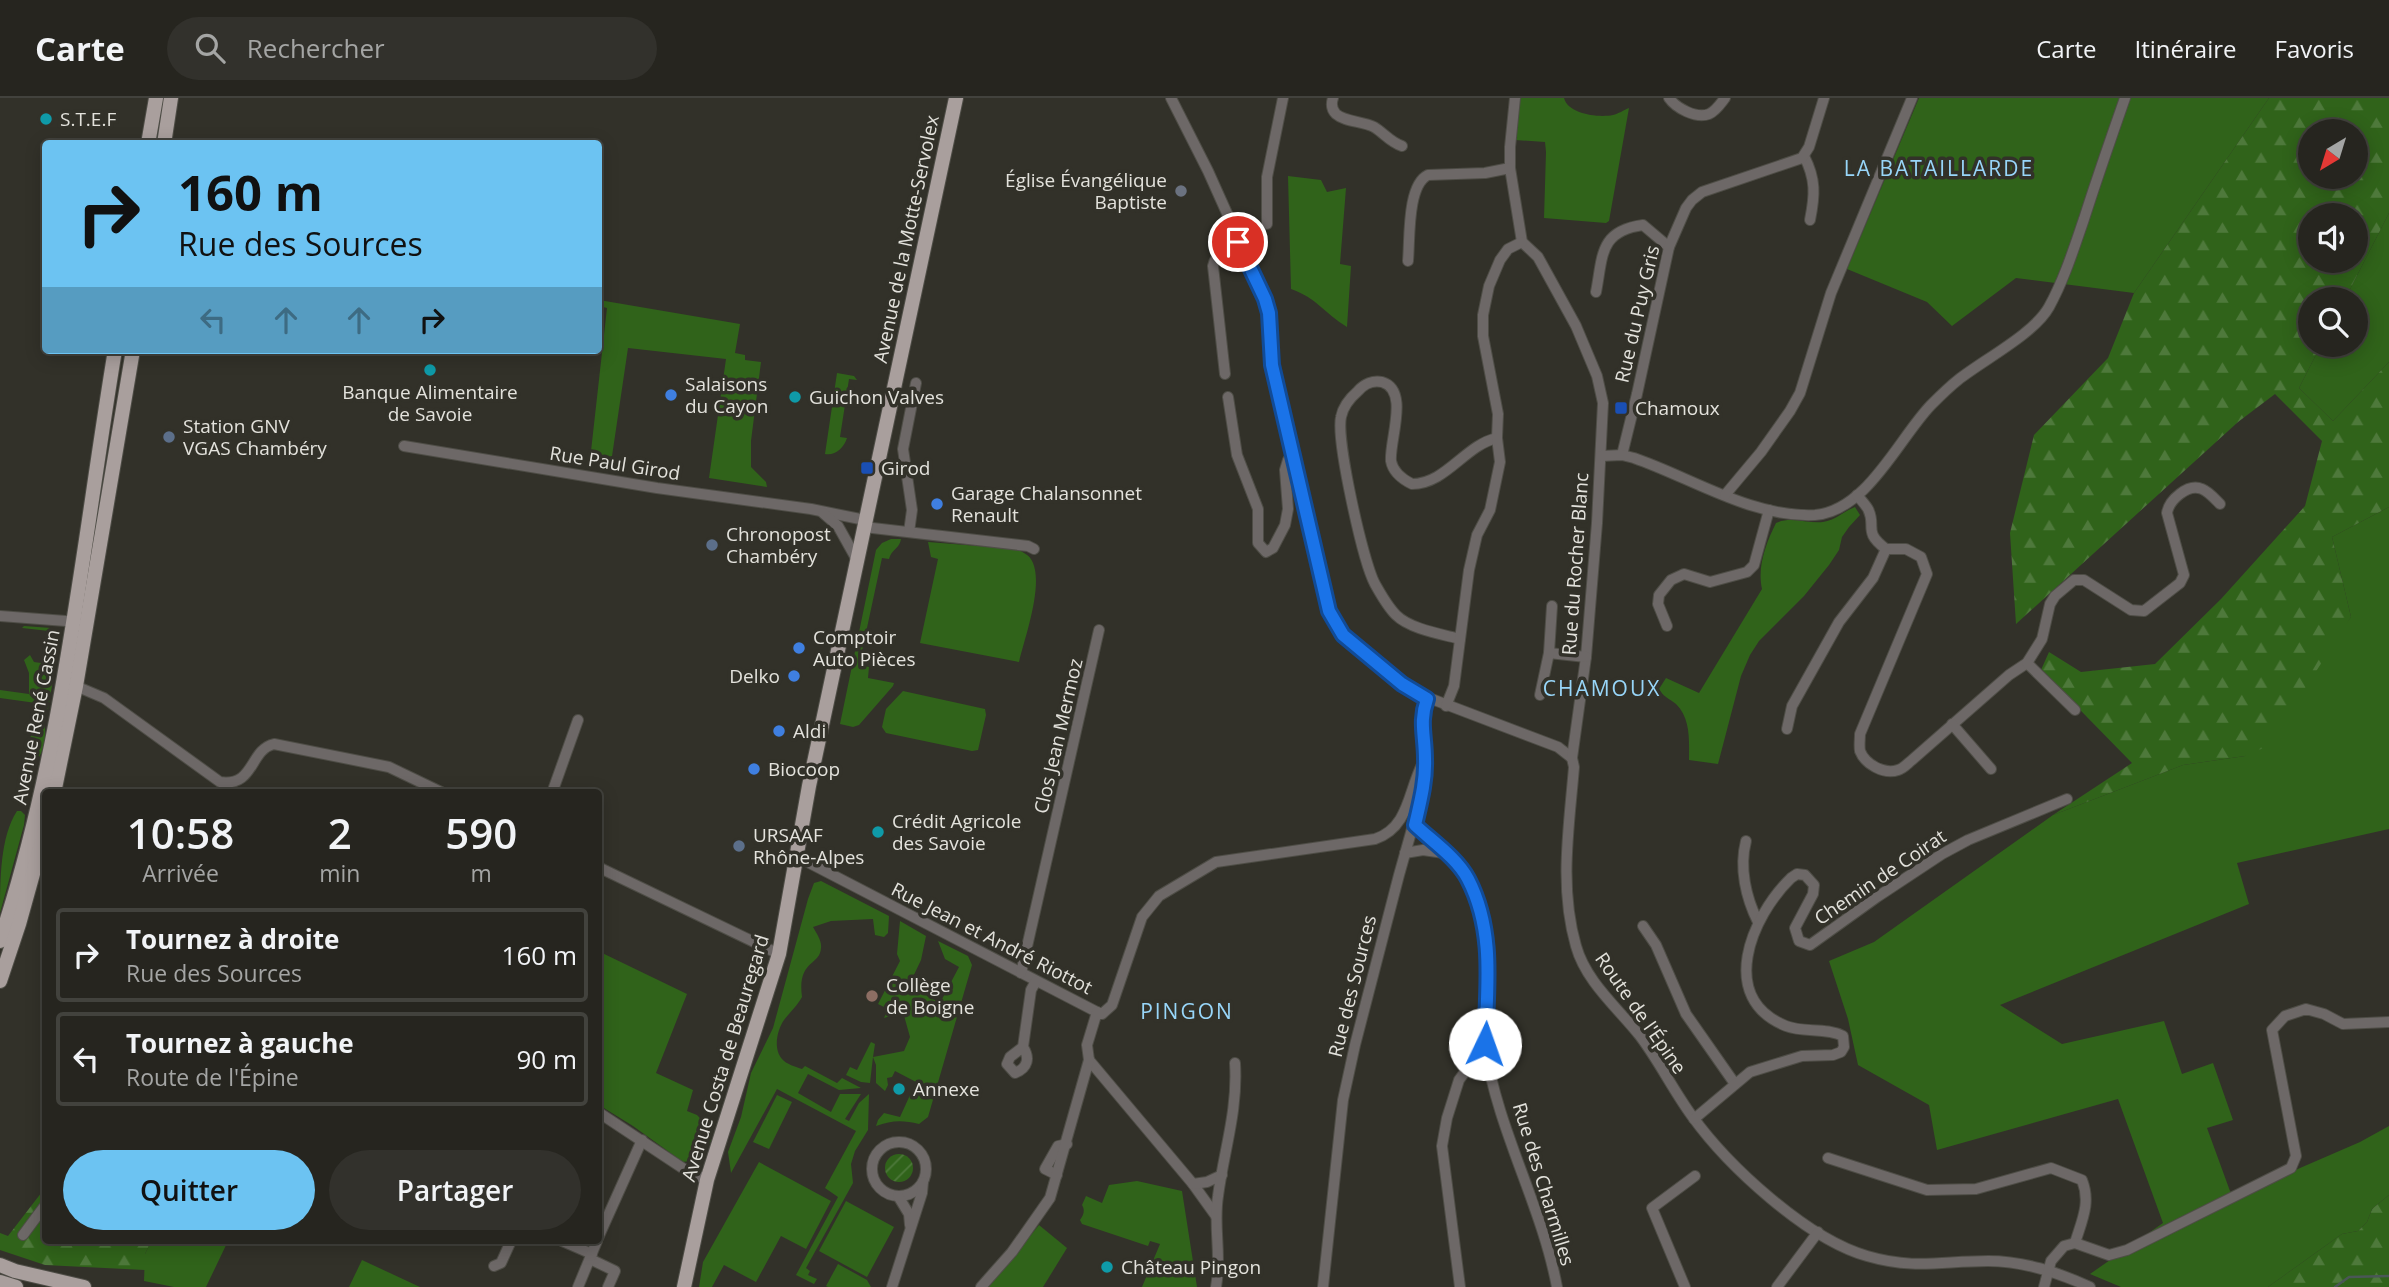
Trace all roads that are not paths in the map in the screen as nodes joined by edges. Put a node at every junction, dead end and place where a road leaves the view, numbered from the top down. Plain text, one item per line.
1 (156, 98) edge
2 (171, 98) edge
3 (956, 98) edge
4 (1171, 98) edge
5 (1283, 98) edge
6 (1332, 98) edge
7 (1515, 98) edge
8 (1669, 98) edge
9 (1725, 98) edge
10 (1824, 98) edge
11 (1912, 98) edge
12 (2124, 98) edge
13 (149, 140) edge
14 (165, 140) edge
15 (1402, 146) dead end
16 (1804, 156) junction
17 (1510, 168) junction
18 (1810, 220) dead end
19 (1266, 224) dead end
20 (1238, 242) junction
21 (1522, 242) junction
22 (1669, 247) junction
23 (1408, 261) dead end
24 (1596, 292) dead end
25 (114, 354) edge
26 (132, 354) edge
27 (1225, 374) dead end
28 (1630, 381) dead end
29 (916, 383) dead end
30 (1637, 394) junction
31 (1228, 397) dead end
32 (1497, 438) junction
33 (404, 446) dead end
34 (1622, 455) junction
35 (1601, 456) junction
36 (1294, 457) junction
37 (1725, 495) junction
38 (1857, 495) junction
39 (2221, 504) dead end
40 (1769, 510) junction
41 (821, 511) junction
42 (865, 524) junction
43 (909, 532) junction
44 (1034, 550) dead end
45 (1886, 550) junction
46 (857, 559) junction
47 (1552, 606) dead end
48 (0, 616) edge
49 (80, 622) junction
50 (1667, 626) dead end
51 (1099, 630) dead end
52 (1460, 639) junction
53 (1549, 653) junction
54 (1586, 657) junction
55 (2027, 663) junction
56 (70, 684) junction
57 (1540, 695) dead end
58 (1427, 699) junction
59 (1446, 706) junction
60 (2075, 710) dead end
61 (578, 720) dead end
62 (1952, 724) junction
63 (1787, 729) dead end
64 (1572, 758) junction
65 (1425, 760) junction
66 (1991, 769) dead end
67 (229, 788) edge
68 (44, 789) edge
69 (55, 789) edge
70 (435, 789) edge
71 (553, 789) edge
72 (42, 795) edge
73 (806, 798) joint
74 (2067, 799) dead end
75 (1415, 825) junction
76 (42, 841) edge
77 (1746, 841) dead end
78 (1405, 853) junction
79 (1446, 853) junction
80 (796, 856) junction
81 (602, 869) edge
82 (1758, 922) junction
83 (1643, 926) dead end
84 (0, 941) edge
85 (779, 954) junction
86 (1021, 973) junction
87 (0, 981) edge
88 (1036, 981) junction
89 (1097, 1012) junction
90 (2389, 1022) edge
91 (1485, 1044) junction
92 (1023, 1047) dead end
93 (1089, 1060) junction
94 (1235, 1063) dead end
95 (1735, 1084) junction
96 (602, 1115) edge
97 (1693, 1119) junction
98 (642, 1140) junction
99 (1828, 1158) dead end
100 (1222, 1175) junction
101 (1695, 1176) dead end
102 (707, 1180) junction
103 (922, 1182) junction
104 (1192, 1184) junction
105 (898, 1196) junction
106 (42, 1209) edge
107 (1216, 1216) junction
108 (602, 1230) edge
109 (910, 1230) junction
110 (1818, 1232) junction
111 (23, 1235) dead end
112 (2075, 1243) junction
113 (510, 1244) edge
114 (567, 1244) edge
115 (596, 1244) edge
116 (591, 1257) junction
117 (0, 1265) edge
118 (494, 1266) dead end
119 (2047, 1270) junction
120 (0, 1282) edge
121 (1781, 1286) edge
122 (16, 1287) edge
123 (84, 1287) edge
124 (578, 1287) edge
125 (608, 1287) edge
126 (684, 1287) edge
127 (892, 1287) edge
128 (981, 1287) edge
129 (1216, 1287) edge
130 (1323, 1287) edge
131 (1460, 1287) edge
132 (1557, 1287) edge
133 (1685, 1287) edge
134 (2044, 1287) edge
135 (2090, 1287) edge

1 - 13 main road
2 - 14 main road
3 - 42 main road, Avenue de la Motte-Servolex
4 - 20 street
5 - 19 street
6 - 15 street
7 - 17 street
8 - 9 street
10 - 16 street
11 - 37 street
12 - 38 street
16 - 18 street
16 - 22 street, Rue du Puy Gris
17 - 21 street
17 - 23 street
20 - 27 street
20 - 36 street
21 - 32 street
21 - 35 street, Rue du Rocher Blanc
22 - 24 street
22 - 30 street, Rue du Puy Gris
25 - 49 main road
26 - 49 main road
28 - 30 street
29 - 43 street
30 - 34 street, Rue du Puy Gris
31 - 36 street
32 - 52 street
32 - 52 street
33 - 41 street, Rue Paul Girod
34 - 35 street
34 - 37 street
35 - 54 street, Rue du Rocher Blanc
36 - 58 street
37 - 40 street
38 - 40 street
38 - 45 street
39 - 55 street
40 - 50 street
41 - 42 street, Rue Paul Girod
41 - 46 street
42 - 43 street, Rue Paul Girod
42 - 46 main road, Avenue de la Motte-Servolex
43 - 44 street, Rue Paul Girod
45 - 62 street
45 - 63 street
46 - 73 main road, Avenue de la Motte-Servolex
47 - 53 street
48 - 49 street
49 - 56 main road, Avenue René Cassin
51 - 86 street, Clos Jean Mermoz
52 - 59 street
53 - 54 street
53 - 57 street
54 - 64 street, Rue du Rocher Blanc
55 - 60 street
55 - 62 street
56 - 67 street
56 - 68 main road, Avenue René Cassin
56 - 69 main road, Avenue René Cassin
58 - 59 street
58 - 65 street, Rue des Sources
59 - 64 street
61 - 71 street
62 - 66 street
64 - 97 street, Route de l'Épine
65 - 75 street, Rue des Sources
65 - 89 street
67 - 70 street
72 - 84 main road, Avenue René Cassin
73 - 80 main road, Avenue Costa de Beauregard
74 - 82 street, Chemin de Coirat
75 - 78 street, Rue des Sources
75 - 79 street, Rue des Charmilles
76 - 87 main road, Avenue René Cassin
77 - 82 street
78 - 79 street
78 - 130 street, Rue des Sources
79 - 91 street, Rue des Charmilles
80 - 85 main road, Avenue Costa de Beauregard
80 - 86 street, Rue Jean et André Riottot
81 - 85 street
82 - 95 street, Chemin de Coirat
83 - 95 street
85 - 102 main road, Avenue Costa de Beauregard
86 - 88 street, Rue Jean et André Riottot
88 - 89 street, Rue Jean et André Riottot
88 - 92 street
89 - 93 street
90 - 112 street
91 - 131 street
91 - 132 street, Rue des Charmilles
93 - 104 street
93 - 128 street
94 - 100 street
95 - 97 street, Chemin de Coirat
96 - 98 street
97 - 110 street, Route de l'Épine
98 - 102 street
98 - 108 street
99 - 112 street
100 - 104 street
100 - 107 street
101 - 133 street
102 - 126 main road, Avenue Costa de Beauregard
103 - 105 street
103 - 105 street
103 - 109 street
104 - 107 street
105 - 109 street
106 - 111 street
107 - 129 street
109 - 127 street
110 - 119 street, Route de l'Épine
110 - 121 street
112 - 119 street
113 - 118 street
114 - 116 street
115 - 116 street
116 - 124 street
116 - 125 street
117 - 123 main road
119 - 134 street
119 - 135 street, Route de l'Épine
120 - 122 main road

